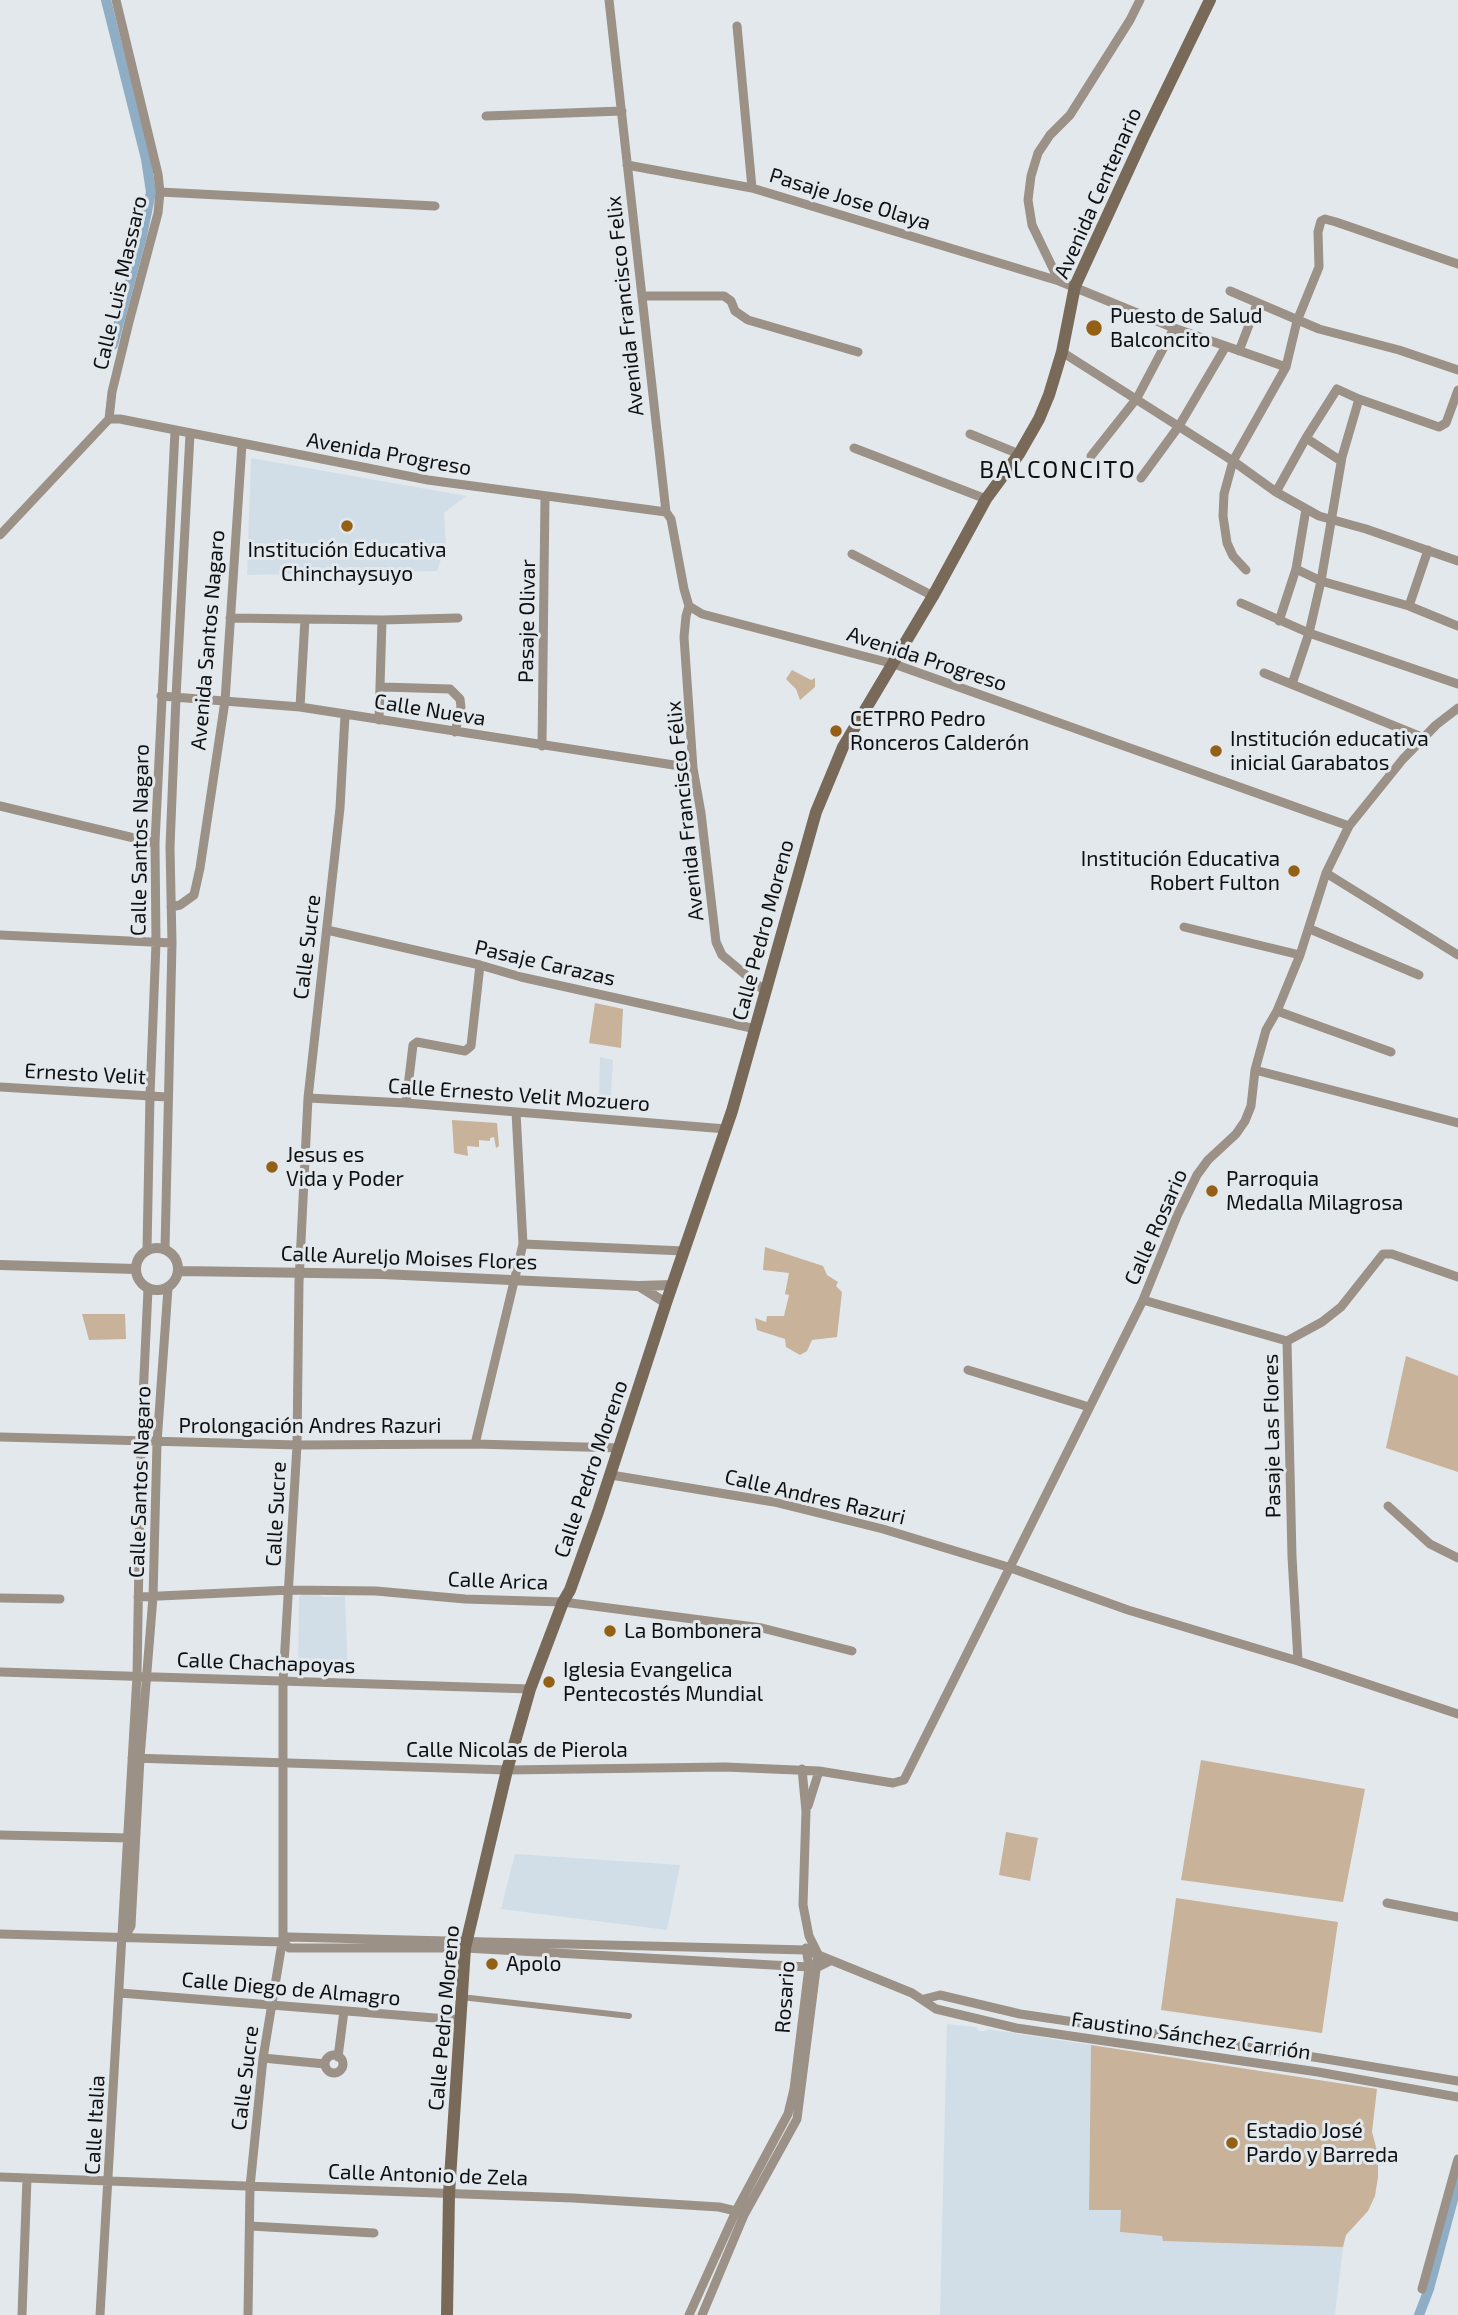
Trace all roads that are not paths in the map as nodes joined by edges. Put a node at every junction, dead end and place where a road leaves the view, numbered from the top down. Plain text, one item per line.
1 (116, 0) edge
2 (609, 0) edge
3 (1140, 0) edge
4 (1210, 0) edge
5 (737, 26) dead end
6 (622, 111) junction
7 (486, 116) dead end
8 (627, 165) junction
9 (752, 188) junction
10 (160, 192) junction
11 (435, 206) dead end
12 (1458, 264) edge
13 (1059, 281) junction
14 (1075, 286) junction
15 (1230, 291) dead end
16 (642, 296) junction
17 (1257, 304) junction
18 (1297, 321) junction
19 (1174, 328) junction
20 (1226, 346) junction
21 (1239, 351) junction
22 (858, 352) dead end
23 (1062, 352) junction
24 (1286, 367) junction
25 (1458, 370) edge
26 (1458, 390) edge
27 (1137, 398) junction
28 (1359, 399) junction
29 (109, 419) junction
30 (1179, 426) junction
31 (175, 431) junction
32 (190, 434) junction
33 (970, 434) dead end
34 (1306, 438) junction
35 (242, 444) junction
36 (854, 449) dead end
37 (1018, 454) junction
38 (1091, 456) dead end
39 (1233, 461) junction
40 (1341, 461) junction
41 (1141, 478) dead end
42 (1276, 492) junction
43 (545, 497) junction
44 (986, 499) junction
45 (1306, 509) junction
46 (666, 512) junction
47 (1331, 521) junction
48 (0, 536) edge
49 (1428, 550) junction
50 (852, 554) dead end
51 (1458, 561) edge
52 (1296, 569) junction
53 (1246, 570) dead end
54 (1321, 580) junction
55 (933, 596) junction
56 (1241, 603) dead end
57 (689, 606) junction
58 (1409, 607) junction
59 (230, 618) junction
60 (458, 618) dead end
61 (305, 619) junction
62 (382, 620) junction
63 (1279, 621) junction
64 (1458, 626) edge
65 (1309, 634) junction
66 (894, 664) junction
67 (1264, 673) dead end
68 (1292, 684) junction
69 (1458, 684) edge
70 (382, 687) junction
71 (161, 696) junction
72 (176, 697) junction
73 (225, 701) junction
74 (300, 707) junction
75 (1458, 708) edge
76 (345, 715) junction
77 (379, 720) junction
78 (455, 732) junction
79 (1424, 738) junction
80 (542, 746) junction
81 (693, 768) junction
82 (0, 806) edge
83 (1349, 826) junction
84 (155, 843) junction
85 (1326, 873) junction
86 (171, 907) junction
87 (1184, 927) dead end
88 (1310, 929) junction
89 (327, 930) junction
90 (0, 935) edge
91 (156, 943) junction
92 (172, 943) junction
93 (1300, 955) junction
94 (1458, 955) edge
95 (480, 965) junction
96 (1419, 975) dead end
97 (766, 992) junction
98 (1277, 1010) junction
99 (756, 1029) junction
100 (1391, 1052) dead end
101 (1255, 1070) junction
102 (0, 1087) edge
103 (150, 1095) junction
104 (167, 1097) junction
105 (308, 1098) junction
106 (406, 1103) junction
107 (516, 1112) junction
108 (1458, 1123) edge
109 (726, 1129) junction
110 (523, 1244) junction
111 (165, 1249) junction
112 (148, 1250) junction
113 (684, 1251) junction
114 (0, 1265) edge
115 (135, 1269) junction
116 (179, 1271) junction
117 (300, 1274) junction
118 (1458, 1277) edge
119 (515, 1280) junction
120 (672, 1285) junction
121 (639, 1286) junction
122 (168, 1288) junction
123 (148, 1289) junction
124 (1143, 1300) junction
125 (666, 1303) junction
126 (1287, 1341) junction
127 (968, 1370) dead end
128 (1089, 1408) junction
129 (0, 1437) edge
130 (141, 1442) junction
131 (157, 1443) junction
132 (475, 1444) junction
133 (297, 1445) junction
134 (620, 1448) junction
135 (611, 1475) junction
136 (1388, 1506) dead end
137 (1458, 1558) edge
138 (1008, 1567) junction
139 (290, 1590) junction
140 (138, 1597) junction
141 (153, 1597) junction
142 (0, 1598) edge
143 (60, 1600) dead end
144 (563, 1602) junction
145 (852, 1651) dead end
146 (1298, 1661) junction
147 (0, 1672) edge
148 (137, 1676) junction
149 (147, 1677) junction
150 (283, 1681) junction
151 (530, 1689) junction
152 (1458, 1714) edge
153 (136, 1758) junction
154 (283, 1763) junction
155 (802, 1769) junction
156 (507, 1770) junction
157 (819, 1771) junction
158 (901, 1783) joint
159 (806, 1811) junction
160 (0, 1835) edge
161 (132, 1838) junction
162 (1387, 1903) dead end
163 (1458, 1917) edge
164 (0, 1934) edge
165 (809, 1936) junction
166 (124, 1938) junction
167 (283, 1942) junction
168 (466, 1944) junction
169 (806, 1950) junction
170 (818, 1954) junction
171 (830, 1961) junction
172 (814, 1967) junction
173 (120, 1993) junction
174 (461, 1997) junction
175 (924, 1999) junction
176 (272, 2005) junction
177 (344, 2011) junction
178 (629, 2016) dead end
179 (460, 2020) junction
180 (1164, 2035) junction
181 (1162, 2049) junction
182 (263, 2058) junction
183 (1320, 2058) junction
184 (1318, 2072) junction
185 (1458, 2081) edge
186 (1458, 2097) edge
187 (1458, 2159) edge
188 (0, 2177) edge
189 (27, 2178) junction
190 (109, 2182) junction
191 (250, 2187) junction
192 (449, 2194) junction
193 (740, 2213) junction
194 (250, 2226) junction
195 (374, 2233) dead end
196 (1422, 2289) dead end
197 (22, 2315) edge
198 (100, 2315) edge
199 (248, 2315) edge
200 (446, 2315) edge
201 (688, 2315) edge
202 (702, 2315) edge

1 - 10 street, Calle Luis Massaro
2 - 6 street, Avenida Francisco Felix
3 - 13 street
4 - 14 main road, Avenida Centenario
5 - 9 street
6 - 7 street
6 - 8 street, Avenida Francisco Felix
8 - 9 street, Pasaje Jose Olaya
8 - 16 street, Avenida Francisco Felix
9 - 13 street, Pasaje Jose Olaya
10 - 11 street
10 - 29 street, Calle Luis Massaro
12 - 18 street
13 - 14 street, Pasaje Jose Olaya
14 - 19 street, Pasaje Jose Olaya
14 - 23 main road, Avenida Centenario
15 - 17 street
16 - 22 street
16 - 46 street, Avenida Francisco Felix
17 - 18 street
17 - 21 street
18 - 24 street
18 - 25 street
19 - 20 street, Pasaje Jose Olaya
19 - 27 street
20 - 21 street, Pasaje Jose Olaya
20 - 30 street
21 - 24 street, Pasaje Jose Olaya
23 - 27 street
23 - 37 main road, Avenida Centenario
24 - 39 street
26 - 28 street
27 - 30 street
27 - 38 street
28 - 34 street
28 - 40 street
29 - 31 street, Avenida Progreso
29 - 48 street
30 - 39 street
30 - 41 street
31 - 32 street, Avenida Progreso
31 - 71 street, Calle Santos Nagaro
32 - 35 street, Avenida Progreso
32 - 72 street, Calle Santos Nagaro
33 - 37 street
34 - 40 street
34 - 42 street
35 - 43 street, Avenida Progreso
35 - 59 street, Avenida Santos Nagaro
36 - 44 street
37 - 44 main road, Avenida Centenario
39 - 42 street
39 - 53 street
40 - 47 street
42 - 45 street
43 - 46 street, Avenida Progreso
43 - 80 street, Pasaje Olivar
44 - 55 main road, Avenida Centenario
45 - 47 street
45 - 52 street
46 - 57 street, Avenida Francisco Felix
47 - 49 street
47 - 54 street
49 - 51 street
49 - 58 street
50 - 55 street
52 - 54 street
52 - 63 street
54 - 58 street
54 - 65 street
55 - 66 main road, Avenida Centenario
56 - 63 street
57 - 66 street, Avenida Progreso
57 - 81 street, Avenida Francisco Félix
58 - 64 street
59 - 61 street
59 - 73 street, Avenida Santos Nagaro
60 - 62 street
61 - 62 street
61 - 74 street
62 - 70 street
63 - 65 street
65 - 68 street
65 - 69 street
66 - 83 street, Avenida Progreso
66 - 97 main road, Calle Pedro Moreno
67 - 68 street
68 - 79 street
70 - 77 street
70 - 78 street
71 - 72 street, Calle Nueva
71 - 84 street, Calle Santos Nagaro
72 - 73 street, Calle Nueva
72 - 86 street, Calle Santos Nagaro
73 - 74 street, Calle Nueva
73 - 86 street, Avenida Santos Nagaro
74 - 76 street, Calle Nueva
75 - 79 street, Calle Rosario
76 - 77 street, Calle Nueva
76 - 89 street, Calle Sucre
77 - 78 street, Calle Nueva
78 - 80 street, Calle Nueva
79 - 83 street, Calle Rosario
80 - 81 street, Calle Nueva
81 - 97 street, Avenida Francisco Félix
82 - 84 street
83 - 85 street, Calle Rosario
84 - 91 street, Calle Santos Nagaro
85 - 88 street, Calle Rosario
85 - 94 street
86 - 92 street, Calle Santos Nagaro
87 - 93 street
88 - 93 street, Calle Rosario
88 - 96 street
89 - 95 street, Pasaje Carazas
89 - 105 street, Calle Sucre
90 - 91 street
91 - 92 street
91 - 103 street, Calle Santos Nagaro
92 - 104 street, Calle Santos Nagaro
93 - 98 street, Calle Rosario
95 - 99 street, Pasaje Carazas
95 - 106 street
97 - 99 main road, Calle Pedro Moreno
98 - 100 street
98 - 101 street, Calle Rosario
99 - 109 main road, Calle Pedro Moreno
101 - 108 street
101 - 124 street, Calle Rosario
102 - 103 street, Ernesto Velit
103 - 104 street, Ernesto Velit
103 - 112 street, Calle Santos Nagaro
104 - 111 street, Calle Santos Nagaro
105 - 106 street, Calle Ernesto Velit Mozuero
105 - 117 street, Calle Sucre
106 - 107 street, Calle Ernesto Velit Mozuero
107 - 109 street, Calle Ernesto Velit Mozuero
107 - 110 street
109 - 113 main road, Calle Pedro Moreno
110 - 113 street
110 - 119 street
111 - 112 street
111 - 116 street
112 - 115 street
113 - 120 main road, Calle Pedro Moreno
114 - 115 street
115 - 123 street
116 - 117 street, Calle Aureljo Moises Flores
116 - 122 street
117 - 119 street, Calle Aureljo Moises Flores
117 - 133 street, Calle Sucre
118 - 126 street, Pasaje Las Flores
119 - 121 street, Calle Aureljo Moises Flores
119 - 132 street
120 - 121 street, Calle Aureljo Moises Flores
120 - 125 main road, Calle Pedro Moreno
121 - 125 street
122 - 123 street
122 - 131 street, Calle Santos Nagaro
123 - 130 street, Calle Santos Nagaro
124 - 126 street
124 - 128 street, Calle Rosario
125 - 134 main road, Calle Pedro Moreno
126 - 146 street, Pasaje Las Flores
127 - 128 street
128 - 138 street, Calle Rosario
129 - 130 street, Prolongación Andres Razuri
130 - 131 street, Prolongación Andres Razuri
130 - 140 street, Calle Santos Nagaro
131 - 133 street, Prolongación Andres Razuri
131 - 141 street, Calle Santos Nagaro
132 - 133 street, Prolongación Andres Razuri
132 - 134 street, Prolongación Andres Razuri
133 - 139 street, Calle Sucre
134 - 135 main road, Calle Pedro Moreno
135 - 138 street, Calle Andres Razuri
135 - 144 main road, Calle Pedro Moreno
136 - 137 street
138 - 146 street, Calle Andres Razuri
138 - 158 street, Calle Rosario
139 - 141 street, Calle Arica
139 - 144 street, Calle Arica
139 - 150 street, Calle Sucre
140 - 141 street, Calle Arica
140 - 148 street, Calle Santos Nagaro
141 - 149 street, Calle Santos Nagaro
142 - 143 street
144 - 145 street, Calle Arica
144 - 151 main road, Calle Pedro Moreno
146 - 152 street, Calle Andres Razuri
147 - 148 street, Calle Chachapoyas
148 - 149 street, Calle Chachapoyas
148 - 153 street, Calle Italia
149 - 150 street, Calle Chachapoyas
149 - 153 street, Calle Italia
150 - 151 street, Calle Chachapoyas
150 - 154 street, Calle Sucre
151 - 156 main road, Calle Pedro Moreno
153 - 154 street, Calle Nicolas de Pierola
153 - 161 street, Calle Italia
154 - 156 street, Calle Nicolas de Pierola
154 - 167 street, Calle Sucre
155 - 156 street, Calle Nicolas de Pierola
155 - 157 street, Calle Nicolas de Pierola
155 - 159 street
156 - 168 main road, Calle Pedro Moreno
157 - 158 street, Calle Nicolas de Pierola
157 - 159 street
159 - 165 street
160 - 161 street
161 - 166 street, Calle Italia
162 - 163 street
164 - 166 street
165 - 169 street, Rosario
165 - 170 street, Rosario
166 - 167 street
166 - 173 street, Calle Italia
167 - 168 street
167 - 176 street, Calle Sucre
168 - 169 street, Faustino Sánchez Carrión
168 - 172 street
168 - 174 main road, Calle Pedro Moreno
169 - 170 street, Faustino Sánchez Carrión
169 - 172 street, Rosario
170 - 171 street, Faustino Sánchez Carrión
170 - 172 street, Rosario
171 - 172 street
171 - 175 street, Faustino Sánchez Carrión
172 - 193 street, Rosario
173 - 176 street, Calle Diego de Almagro
173 - 190 street, Calle Italia
174 - 178 street
174 - 179 main road, Calle Pedro Moreno
175 - 180 street, Faustino Sánchez Carrión
175 - 181 street, Faustino Sánchez Carrión
176 - 177 street, Calle Diego de Almagro
176 - 182 street, Calle Sucre
177 - 179 street, Calle Diego de Almagro
177 - 182 street
179 - 192 main road, Calle Pedro Moreno
180 - 181 street
180 - 183 street, Faustino Sánchez Carrión
181 - 184 street, Faustino Sánchez Carrión
182 - 191 street, Calle Sucre
183 - 184 street
183 - 185 street, Faustino Sánchez Carrión
184 - 186 street, Faustino Sánchez Carrión
187 - 196 street
188 - 189 street, Calle Antonio de Zela
189 - 190 street, Calle Antonio de Zela
189 - 197 street
190 - 191 street, Calle Antonio de Zela
190 - 198 street, Calle Italia
191 - 192 street, Calle Antonio de Zela
191 - 194 street, Calle Sucre
192 - 193 street, Calle Antonio de Zela
192 - 200 main road, Calle Pedro Moreno
193 - 201 street, Rosario
193 - 202 street, Rosario
194 - 195 street
194 - 199 street, Calle Sucre

